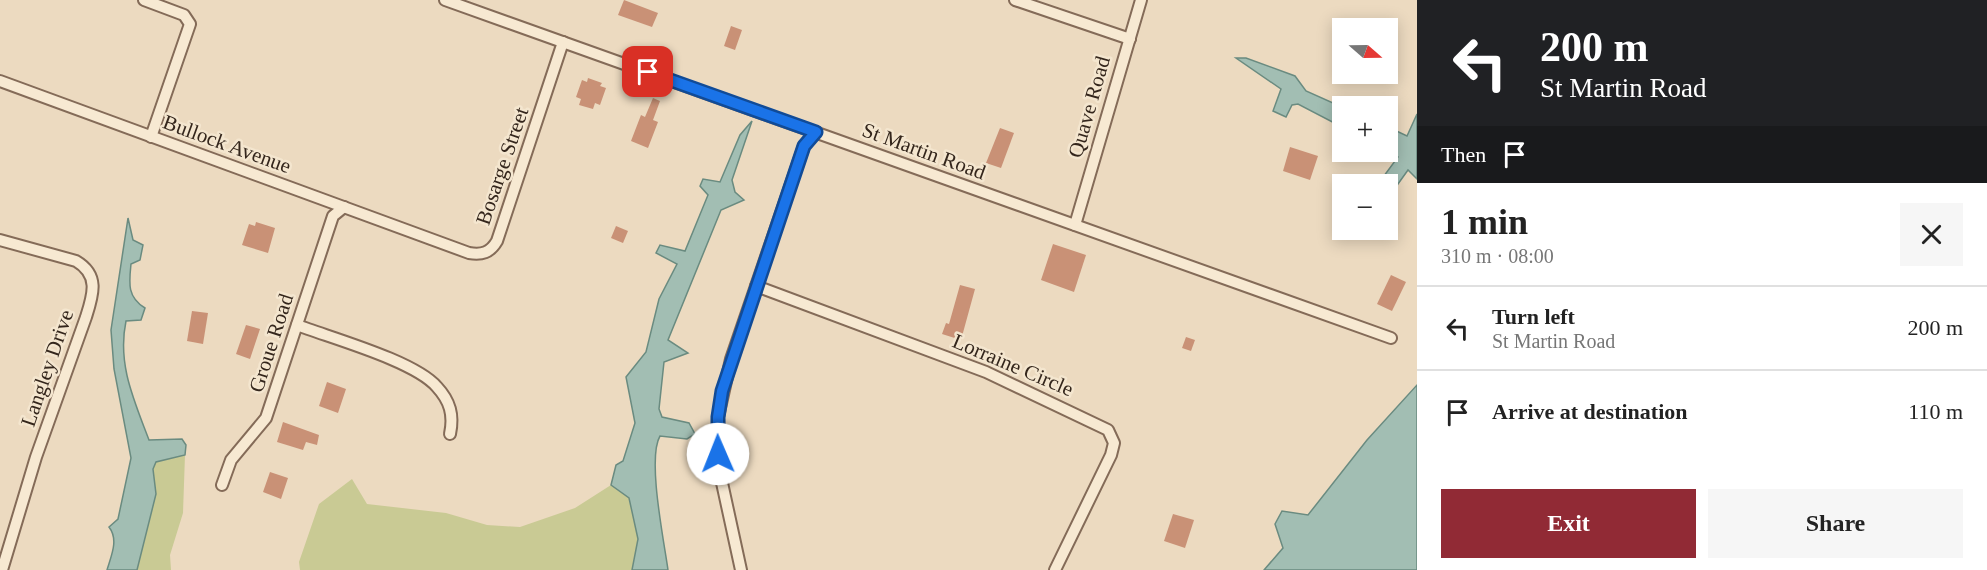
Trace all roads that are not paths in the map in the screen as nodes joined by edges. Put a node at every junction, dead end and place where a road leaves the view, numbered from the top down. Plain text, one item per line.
1 (144, 0) edge
2 (445, 0) edge
3 (1015, 0) edge
4 (1141, 0) edge
5 (1130, 39) junction
6 (564, 42) junction
7 (0, 81) edge
8 (816, 132) junction
9 (151, 137) junction
10 (344, 207) junction
11 (1075, 225) junction
12 (0, 240) edge
13 (441, 243) joint
14 (756, 286) junction
15 (297, 325) junction
16 (1391, 338) dead end
17 (450, 434) dead end
18 (222, 485) dead end
19 (2, 570) edge
20 (741, 570) edge
21 (1055, 570) edge

1 - 9 street
2 - 6 street, St Martin Road
3 - 5 street
4 - 5 street, Quave Road
5 - 11 street, Quave Road
6 - 8 street, St Martin Road
6 - 13 street, Bosarge Street
7 - 9 street, Bullock Avenue
8 - 11 street, St Martin Road
8 - 14 street
9 - 10 street, Bullock Avenue
10 - 13 street, Bullock Avenue
10 - 15 street, Groue Road
11 - 16 street, St Martin Road
12 - 19 street, Langley Drive
14 - 20 street
14 - 21 street, Lorraine Circle
15 - 17 street
15 - 18 street, Groue Road

